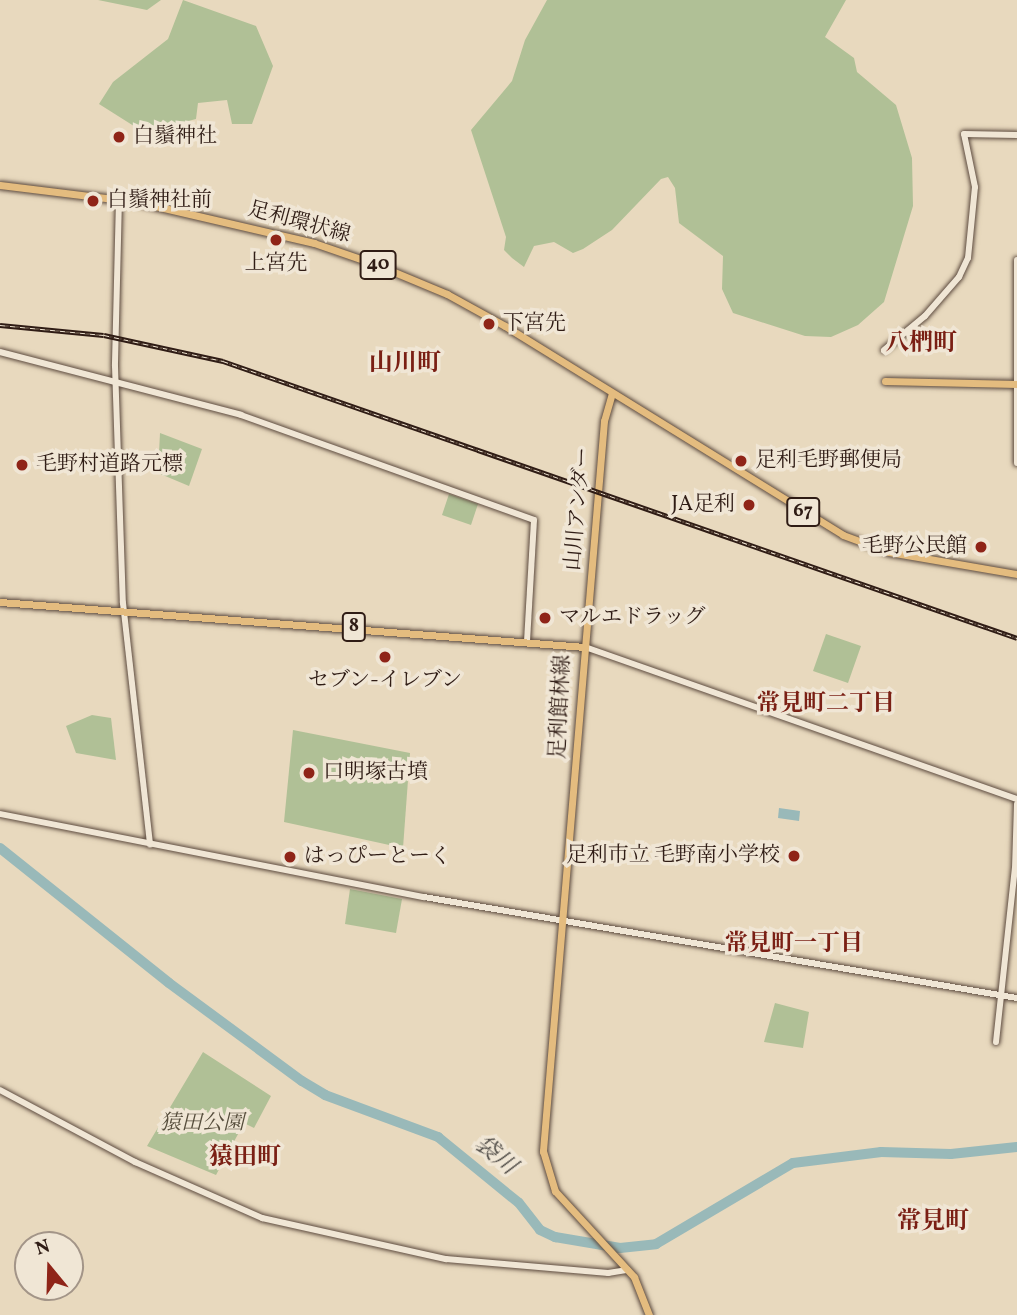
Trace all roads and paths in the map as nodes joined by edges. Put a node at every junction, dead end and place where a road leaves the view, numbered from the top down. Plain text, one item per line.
1 (1017, 135) edge
2 (0, 185) edge
3 (120, 198) junction
4 (1017, 260) edge
5 (884, 349) dead end
6 (0, 352) edge
7 (885, 382) dead end
8 (115, 383) junction
9 (1016, 384) edge
10 (612, 393) junction
11 (1017, 463) edge
12 (1017, 574) edge
13 (0, 602) edge
14 (123, 611) junction
15 (527, 641) junction
16 (585, 647) junction
17 (1017, 801) edge
18 (2, 814) edge
19 (150, 844) junction
20 (562, 921) junction
21 (1001, 995) junction
22 (1017, 998) edge
23 (996, 1042) dead end
24 (0, 1090) edge
25 (627, 1269) junction
26 (649, 1315) edge

1 - 5 street
2 - 3 main road, 足利環状線 / 40
3 - 8 street
3 - 10 main road, 足利環状線 / 40
4 - 9 street
6 - 8 street
7 - 9 main road
8 - 14 street
8 - 15 street
9 - 11 street
10 - 12 main road, 67
10 - 16 main road, 山川アンダー
13 - 14 main road, 足利館林線 / 8
14 - 15 main road, 足利館林線 / 8
14 - 19 street
15 - 16 main road, 足利館林線 / 8
16 - 17 street
16 - 20 main road, 足利館林線
17 - 21 street
18 - 19 street
19 - 20 street
20 - 21 street
20 - 25 main road, 足利館林線
21 - 22 street
21 - 23 street
24 - 25 street
25 - 26 main road, 足利館林線

